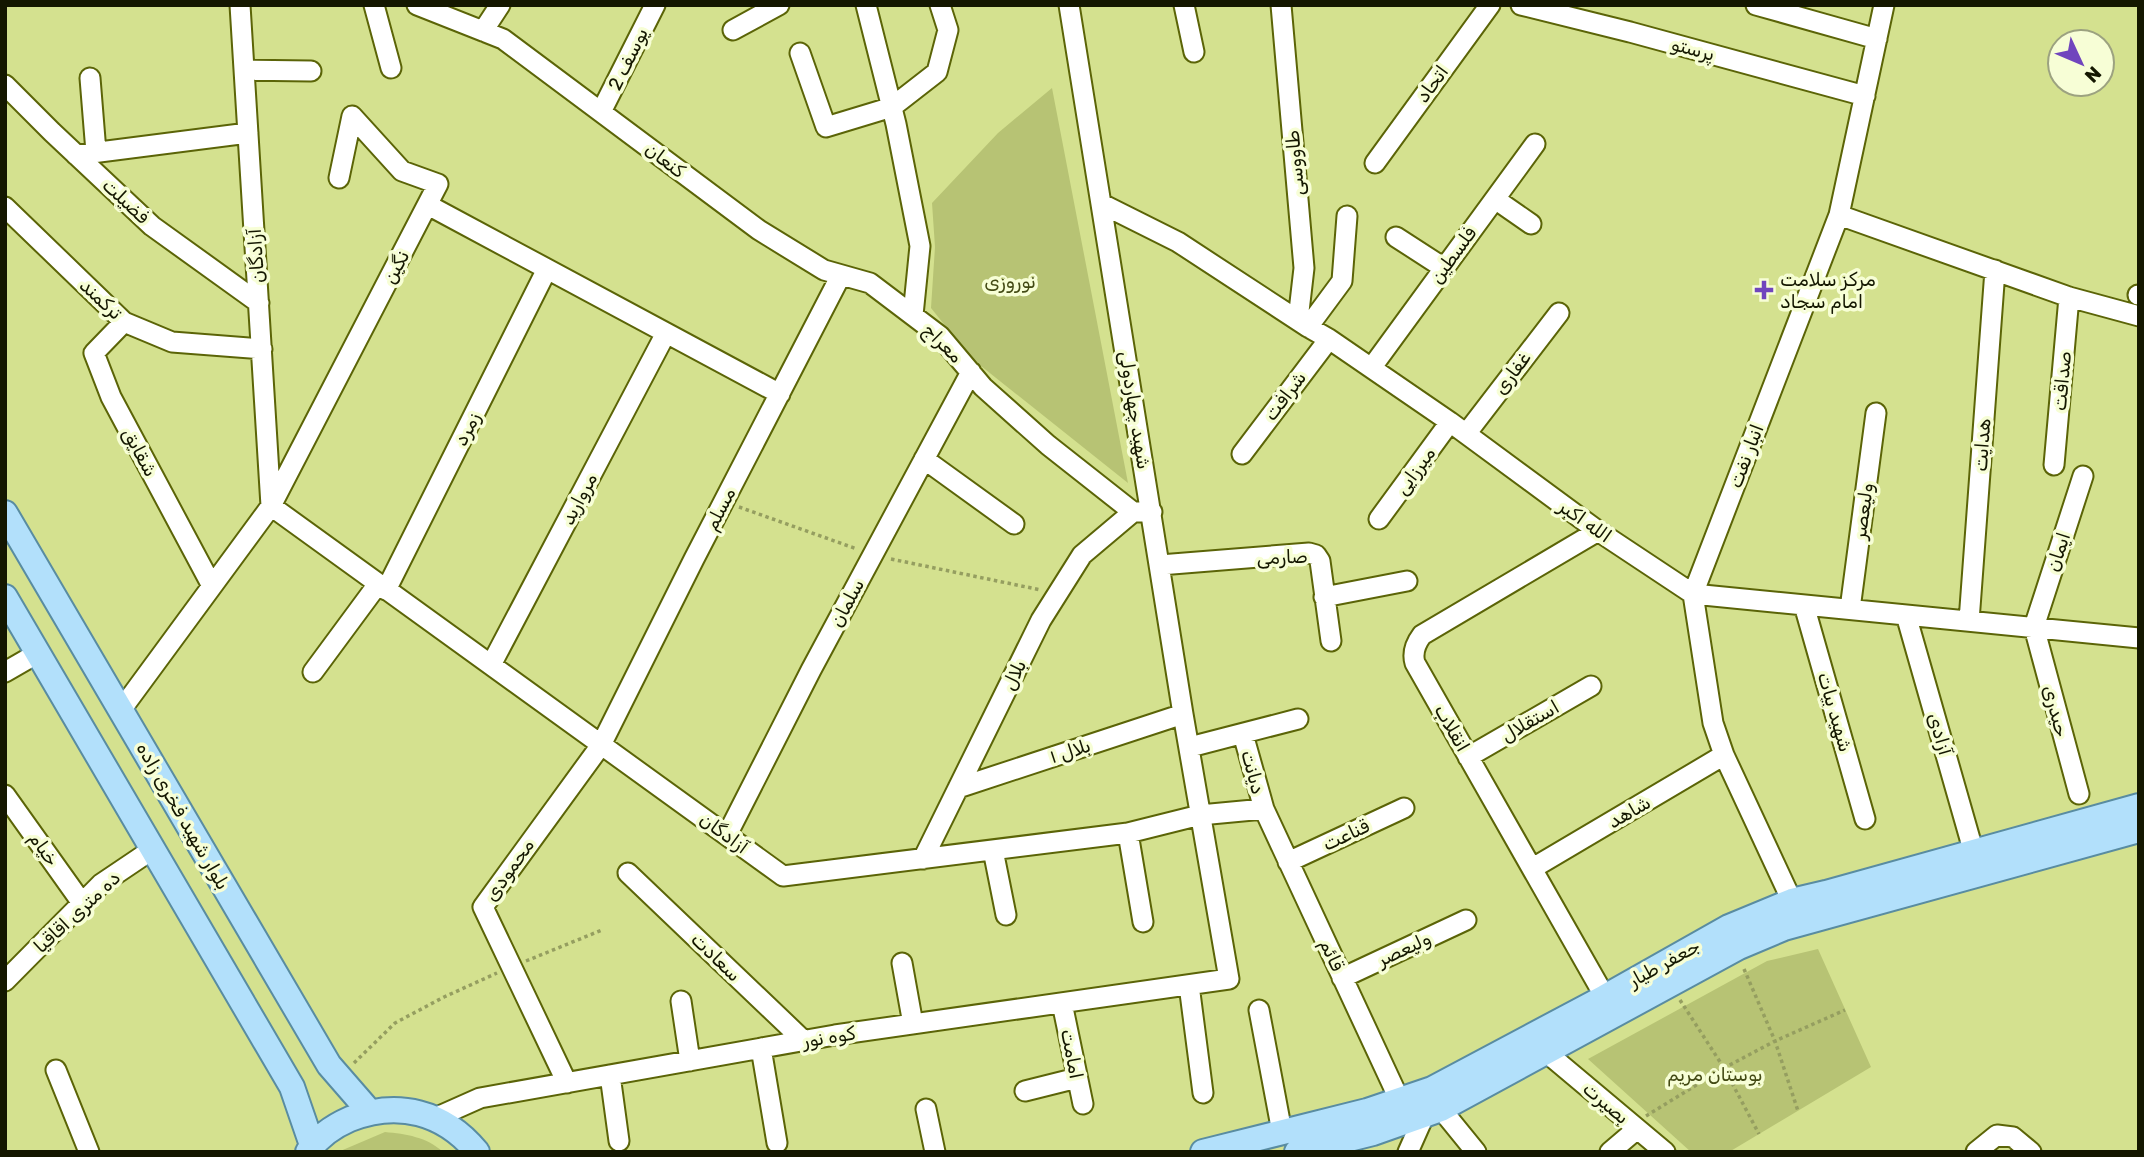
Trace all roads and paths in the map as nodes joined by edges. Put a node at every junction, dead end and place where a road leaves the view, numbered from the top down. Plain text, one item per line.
1 (240, 5) edge
2 (374, 5) edge
3 (417, 5) edge
4 (500, 5) edge
5 (655, 5) edge
6 (779, 5) edge
7 (866, 5) edge
8 (940, 5) edge
9 (1069, 5) edge
10 (1184, 5) edge
11 (1281, 5) edge
12 (1490, 5) edge
13 (1521, 5) edge
14 (1756, 5) edge
15 (1884, 5) edge
16 (733, 30) dead end
17 (483, 32) junction
18 (1877, 39) junction
19 (1194, 52) dead end
20 (800, 53) dead end
21 (391, 68) dead end
22 (244, 70) junction
23 (312, 71) dead end
24 (90, 78) dead end
25 (5, 85) edge
26 (1865, 96) junction
27 (892, 107) junction
28 (601, 113) junction
29 (248, 133) junction
30 (1535, 144) dead end
31 (86, 154) junction
32 (1375, 163) dead end
33 (339, 178) dead end
34 (1495, 199) junction
35 (1102, 204) junction
36 (428, 205) junction
37 (5, 207) edge
38 (1839, 215) junction
39 (1346, 216) dead end
40 (1531, 224) dead end
41 (1396, 237) dead end
42 (1444, 268) junction
43 (547, 269) junction
44 (1995, 270) junction
45 (841, 275) junction
46 (2069, 297) junction
47 (259, 303) junction
48 (1559, 313) dead end
49 (913, 315) junction
50 (2139, 316) edge
51 (124, 322) junction
52 (1303, 324) junction
53 (666, 333) junction
54 (1329, 339) junction
55 (261, 349) junction
56 (1372, 367) junction
57 (971, 372) junction
58 (779, 394) junction
59 (1876, 413) dead end
60 (1450, 422) junction
61 (1466, 435) junction
62 (1242, 454) dead end
63 (924, 459) junction
64 (2054, 465) dead end
65 (2083, 476) dead end
66 (271, 506) junction
67 (1142, 512) junction
68 (5, 513) edge
69 (1379, 519) dead end
70 (1014, 524) dead end
71 (1598, 531) junction
72 (1160, 565) junction
73 (1406, 581) dead end
74 (212, 586) junction
75 (382, 587) junction
76 (1693, 594) junction
77 (5, 597) edge
78 (1325, 597) junction
79 (1804, 605) junction
80 (1850, 609) junction
81 (1906, 615) junction
82 (1969, 621) junction
83 (2034, 627) junction
84 (2138, 634) edge
85 (1331, 641) dead end
86 (38, 653) junction
87 (491, 665) junction
88 (5, 672) edge
89 (313, 672) dead end
90 (1591, 686) dead end
91 (121, 710) junction
92 (1183, 714) junction
93 (1298, 719) dead end
94 (1243, 734) junction
95 (601, 745) junction
96 (1190, 747) junction
97 (1724, 755) junction
98 (1468, 757) junction
99 (958, 788) junction
100 (2079, 794) dead end
101 (5, 795) edge
102 (2139, 806) edge
103 (1404, 808) dead end
104 (1264, 809) junction
105 (1200, 814) junction
106 (1865, 819) dead end
107 (2139, 830) edge
108 (1128, 833) junction
109 (727, 835) junction
110 (153, 849) junction
111 (993, 850) junction
112 (1974, 853) junction
113 (923, 859) junction
114 (1288, 862) junction
115 (1533, 868) junction
116 (628, 873) dead end
117 (82, 903) junction
118 (1794, 913) junction
119 (1006, 915) dead end
120 (1466, 920) dead end
121 (1143, 922) dead end
122 (602, 930) dead end
123 (1739, 947) junction
124 (902, 963) dead end
125 (511, 967) junction
126 (1342, 978) junction
127 (1229, 979) joint
128 (5, 981) edge
129 (1189, 985) junction
130 (1668, 986) junction
131 (1605, 997) junction
132 (681, 1001) dead end
133 (1062, 1003) junction
134 (1259, 1010) dead end
135 (1845, 1010) dead end
136 (912, 1024) junction
137 (804, 1041) junction
138 (1775, 1041) junction
139 (761, 1048) junction
140 (1546, 1053) junction
141 (690, 1061) junction
142 (1724, 1068) junction
143 (57, 1070) dead end
144 (610, 1075) junction
145 (1077, 1078) junction
146 (345, 1083) junction
147 (567, 1083) junction
148 (1025, 1091) dead end
149 (1203, 1093) dead end
150 (1400, 1101) junction
151 (1083, 1104) dead end
152 (926, 1109) dead end
153 (369, 1111) junction
154 (1798, 1111) dead end
155 (1433, 1112) junction
156 (435, 1118) junction
157 (1637, 1129) junction
158 (1759, 1134) dead end
159 (619, 1141) dead end
160 (1290, 1142) edge
161 (778, 1143) dead end
162 (310, 1149) edge
163 (89, 1152) edge
164 (477, 1152) edge
165 (935, 1152) edge
166 (1203, 1152) edge
167 (1408, 1152) edge
168 (1476, 1152) edge
169 (1610, 1152) edge
170 (1665, 1152) edge
171 (1976, 1152) edge
172 (2031, 1152) edge

1 - 22 street, آزادگان
2 - 21 street
3 - 17 street, کنعان
4 - 17 street
5 - 28 street, یوسف 2
6 - 16 street
7 - 27 street, معراج
8 - 27 street
9 - 35 street, شهید چهاردولی
10 - 19 street
11 - 52 street, طاووسی
12 - 32 street, اتحاد
13 - 26 street, پرستو
14 - 18 street
15 - 18 street, انبار نفت
17 - 28 street, کنعان
18 - 26 street, انبار نفت
20 - 27 street
22 - 23 street
22 - 29 street, آزادگان
24 - 31 street
25 - 31 street, فضیلت
26 - 38 street, انبار نفت
27 - 49 street, معراج
28 - 45 street, کنعان
29 - 31 street
29 - 47 street, آزادگان
30 - 34 street, فلسطین
31 - 47 street, فضیلت
33 - 36 street, نگین
34 - 40 street
34 - 42 street, فلسطین
35 - 52 street, الله اکبر
35 - 67 street, شهید چهاردولی
36 - 43 street
36 - 66 street, نگین
37 - 51 street, ترکمند
38 - 44 street
38 - 76 street, انبار نفت
39 - 52 street
41 - 42 street
42 - 56 street, فلسطین
43 - 53 street
43 - 75 street, زمرد
44 - 46 street
44 - 82 street, هدایت
45 - 49 street, کنعان
45 - 58 street, مسلم
46 - 50 street
46 - 64 street, صداقت
47 - 55 street, آزادگان
48 - 61 street, غفاری
49 - 57 street, معراج
51 - 55 street, ترکمند
51 - 74 street, شقایق
52 - 54 street, الله اکبر
53 - 58 street
53 - 87 street, مروارید
54 - 56 street, الله اکبر
54 - 62 street, شرافت
55 - 66 street, آزادگان
56 - 60 street, الله اکبر
57 - 63 street, سلمان
57 - 67 street, معراج
58 - 95 street, مسلم
59 - 80 street, ولیعصر
60 - 61 street, الله اکبر
60 - 69 street, میرزایی
61 - 71 street, الله اکبر
63 - 70 street
63 - 109 street, سلمان
65 - 83 street, ایمان
66 - 74 street
66 - 75 street, آزادگان
67 - 72 street, شهید چهاردولی
67 - 99 street, بلال
68 - 91 main road, بلوار شهید فخری زاده
71 - 76 street, الله اکبر
71 - 98 street, انقلاب
72 - 78 street, صارمی
72 - 92 street, شهید چهاردولی
73 - 78 street
74 - 91 street
75 - 87 street, آزادگان
75 - 89 street, زمرد
76 - 79 street, الله اکبر
76 - 97 street, انبار نفت
77 - 86 main road
78 - 85 street, صارمی
79 - 80 street, الله اکبر
79 - 106 street, شهید بیات
80 - 81 street, الله اکبر
81 - 82 street, الله اکبر
81 - 112 street, آزادی
82 - 83 street, الله اکبر
83 - 84 street, الله اکبر
83 - 100 street, حیدری
86 - 88 street
86 - 110 main road
87 - 95 street, آزادگان
90 - 98 street, استقلال
91 - 146 main road, بلوار شهید فخری زاده
92 - 96 street, شهید چهاردولی
92 - 99 street, بلال ۱
93 - 94 street, دیانت
94 - 96 street, دیانت
94 - 104 street, دیانت
95 - 109 street, آزادگان
95 - 125 street, محمودی
96 - 105 street, شهید چهاردولی
97 - 115 street, شاهد
97 - 118 street, انبار نفت
98 - 115 street, انقلاب
99 - 113 street, بلال
101 - 117 street, خیام
102 - 112 main road, جعفر طیار
103 - 114 street, قناعت
104 - 105 street, آزادگان
104 - 114 street, قائم
105 - 108 street, آزادگان
105 - 127 street, شهید چهاردولی
107 - 118 main road, جعفر طیار
108 - 111 street, آزادگان
108 - 121 street
109 - 113 street, آزادگان
110 - 117 street, ده متری اقاقیا
110 - 162 main road
111 - 113 street, آزادگان
111 - 119 street
112 - 118 main road, جعفر طیار
114 - 126 street, قائم
115 - 131 street, انقلاب
116 - 137 street, سعادت
117 - 128 street, ده متری اقاقیا
118 - 123 main road, جعفر طیار
118 - 131 main road, جعفر طیار
120 - 126 street, ولیعصر
122 - 125 path
123 - 130 main road, جعفر طیار
123 - 138 path
124 - 136 street
125 - 146 path
125 - 147 street, محمودی
126 - 150 street, قائم
127 - 129 street, کوه نور
129 - 133 street, کوه نور
129 - 149 street
130 - 140 main road, جعفر طیار
130 - 142 path
131 - 150 main road, جعفر طیار
132 - 141 street
133 - 136 street, کوه نور
133 - 145 street, امامت
134 - 160 street
135 - 138 path
136 - 137 street, کوه نور
137 - 139 street, کوه نور
138 - 142 path
138 - 154 path
139 - 141 street, کوه نور
139 - 161 street
140 - 155 main road, جعفر طیار
140 - 157 street, بصیرت
141 - 144 street, کوه نور
142 - 157 path
142 - 158 path
143 - 163 street
144 - 147 street, کوه نور
144 - 159 street
145 - 148 street
145 - 151 street, امامت
146 - 153 main road, بلوار شهید فخری زاده
147 - 156 street, کوه نور
150 - 160 main road, جعفر طیار
152 - 165 street
153 - 156 main road
153 - 162 main road
155 - 160 main road, جعفر طیار
155 - 167 street
155 - 168 street
156 - 164 main road
157 - 169 street
157 - 170 street, بصیرت
160 - 166 main road, جعفر طیار
171 - 172 street

